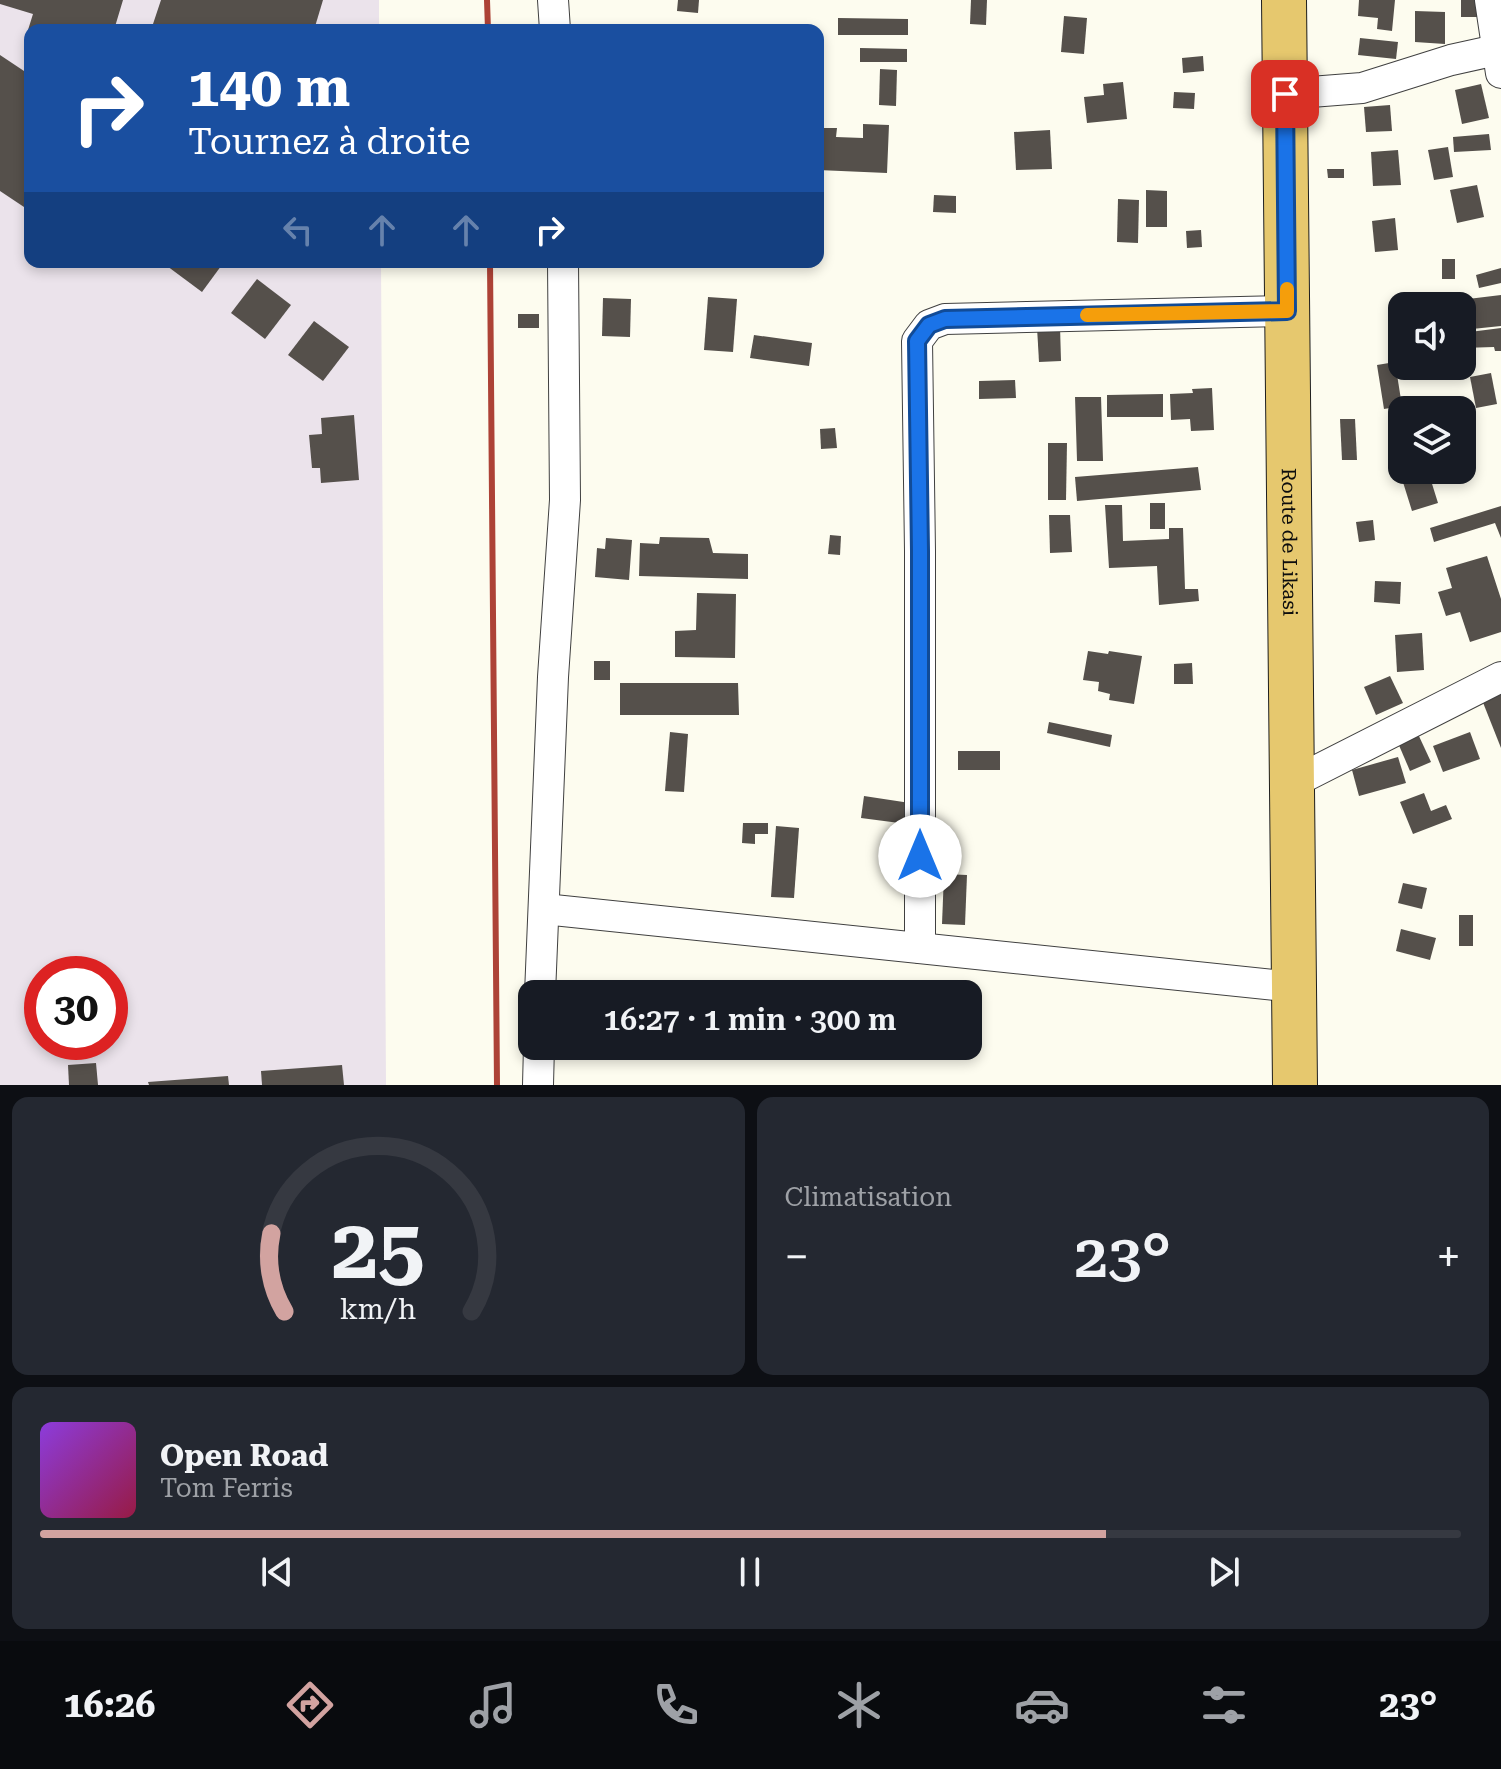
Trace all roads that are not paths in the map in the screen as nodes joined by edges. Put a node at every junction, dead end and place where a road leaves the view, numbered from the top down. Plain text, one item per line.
1 (553, 0) edge
2 (1284, 0) edge
3 (1490, 0) edge
4 (555, 24) edge
5 (1500, 57) edge
6 (1285, 94) junction
7 (563, 268) edge
8 (1287, 311) junction
9 (1501, 677) edge
10 (1292, 783) junction
11 (544, 909) junction
12 (920, 948) junction
13 (541, 980) edge
14 (1294, 987) junction
15 (539, 1060) edge
16 (538, 1085) edge
17 (1295, 1085) edge

1 - 4 street
2 - 6 highway, Route de Likasi
3 - 5 street
5 - 6 street
6 - 8 highway, Route de Likasi
7 - 11 street
8 - 10 highway, Route de Likasi
8 - 12 street
9 - 10 street
10 - 14 highway, Route de Likasi
11 - 12 street
11 - 13 street
12 - 14 street
14 - 17 highway, Route de Likasi
15 - 16 street

